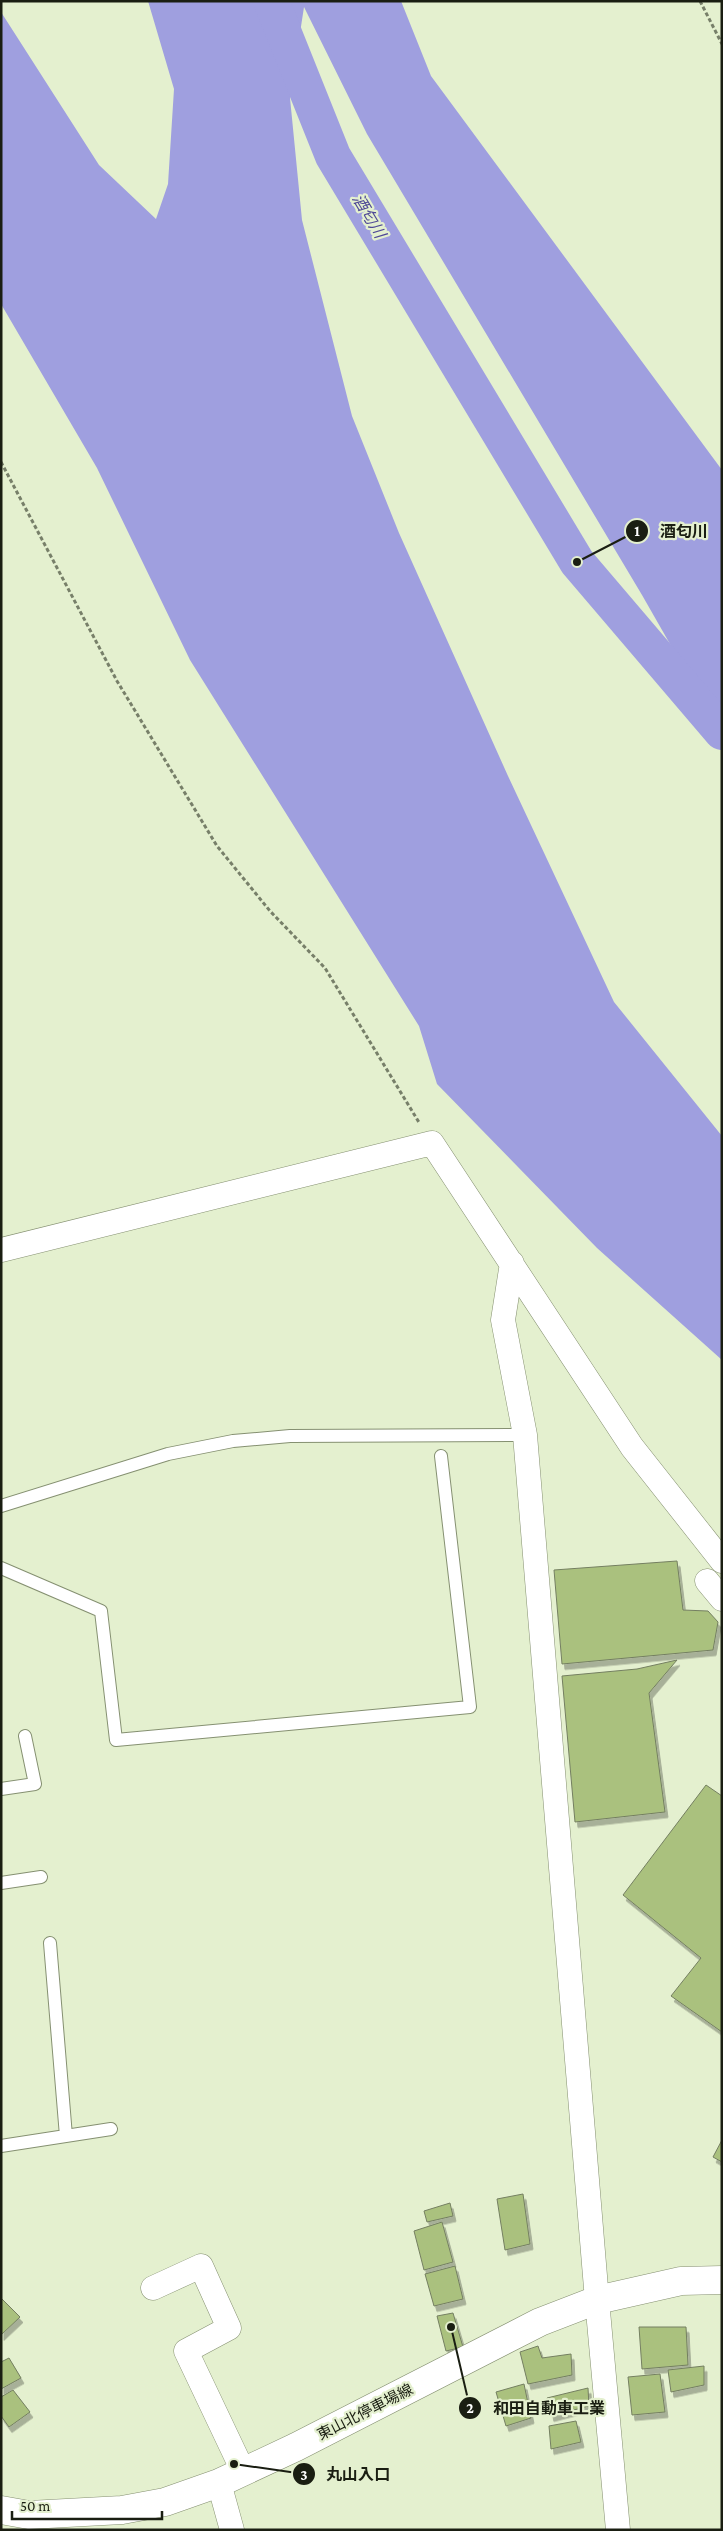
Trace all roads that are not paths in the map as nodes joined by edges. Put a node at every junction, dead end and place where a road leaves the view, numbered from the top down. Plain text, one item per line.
1 (1, 1250) edge
2 (512, 1263) junction
3 (525, 1435) junction
4 (441, 1456) dead end
5 (1, 1506) edge
6 (722, 1561) edge
7 (1, 1568) edge
8 (25, 1736) dead end
9 (1, 1789) edge
10 (40, 1877) dead end
11 (1, 1883) edge
12 (50, 1943) dead end
13 (110, 2129) dead end
14 (66, 2136) junction
15 (1, 2146) edge
16 (722, 2280) edge
17 (153, 2288) dead end
18 (597, 2300) junction
19 (243, 2472) junction
20 (219, 2483) junction
21 (1, 2510) edge
22 (232, 2530) edge
23 (618, 2530) edge

1 - 2 street
2 - 3 street
2 - 6 street
3 - 5 lane
3 - 18 street
4 - 7 lane
8 - 9 lane
10 - 11 lane
12 - 14 lane
13 - 14 lane
14 - 15 lane
16 - 18 main road, 東山北停車場線
17 - 19 street
18 - 19 main road, 東山北停車場線
18 - 23 street
19 - 20 main road, 東山北停車場線
20 - 21 main road, 東山北停車場線
20 - 22 street

